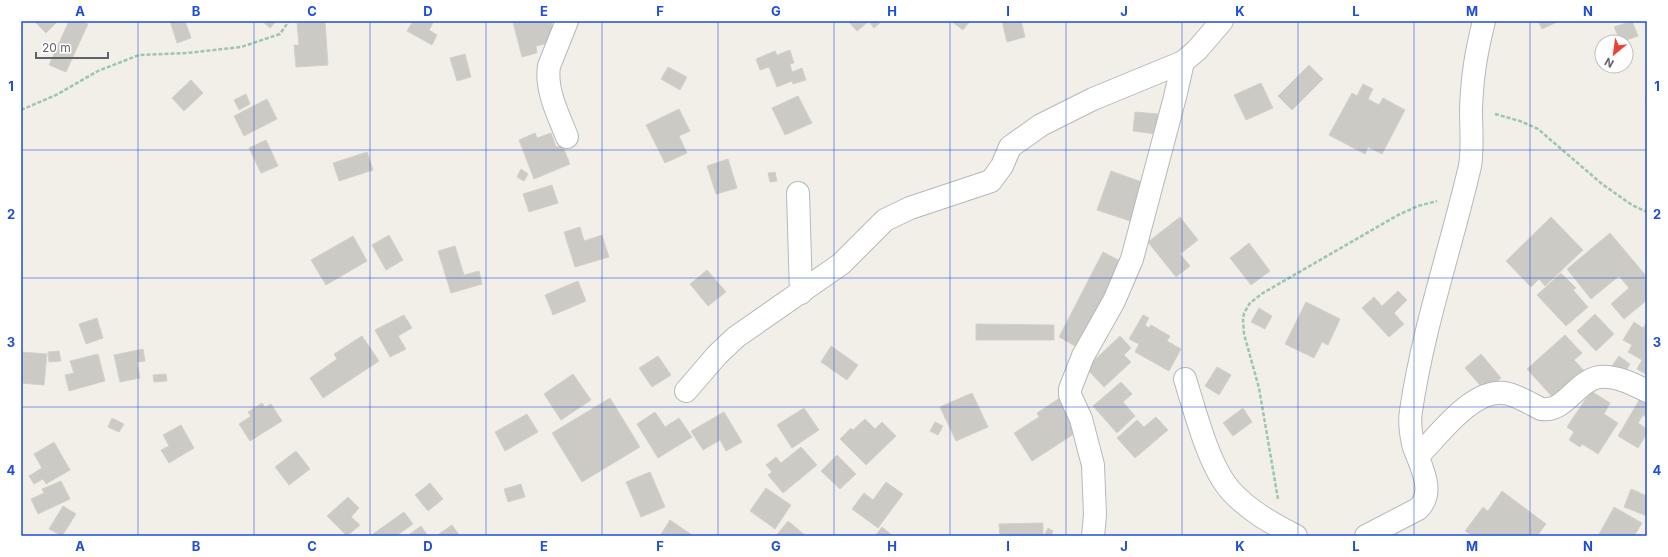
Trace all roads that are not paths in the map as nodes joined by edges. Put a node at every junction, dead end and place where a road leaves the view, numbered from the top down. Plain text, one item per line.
1 (567, 21) edge
2 (1222, 21) edge
3 (1484, 21) edge
4 (1182, 62) junction
5 (567, 137) dead end
6 (798, 193) dead end
7 (801, 293) junction
8 (1185, 379) dead end
9 (686, 391) dead end
10 (1647, 391) edge
11 (1418, 456) junction
12 (1291, 533) edge
13 (1093, 536) edge
14 (1366, 536) edge

1 - 5 street
2 - 4 street
3 - 11 street
4 - 7 street
4 - 13 street
6 - 7 street
7 - 9 street
8 - 12 street
10 - 11 street
11 - 14 street

